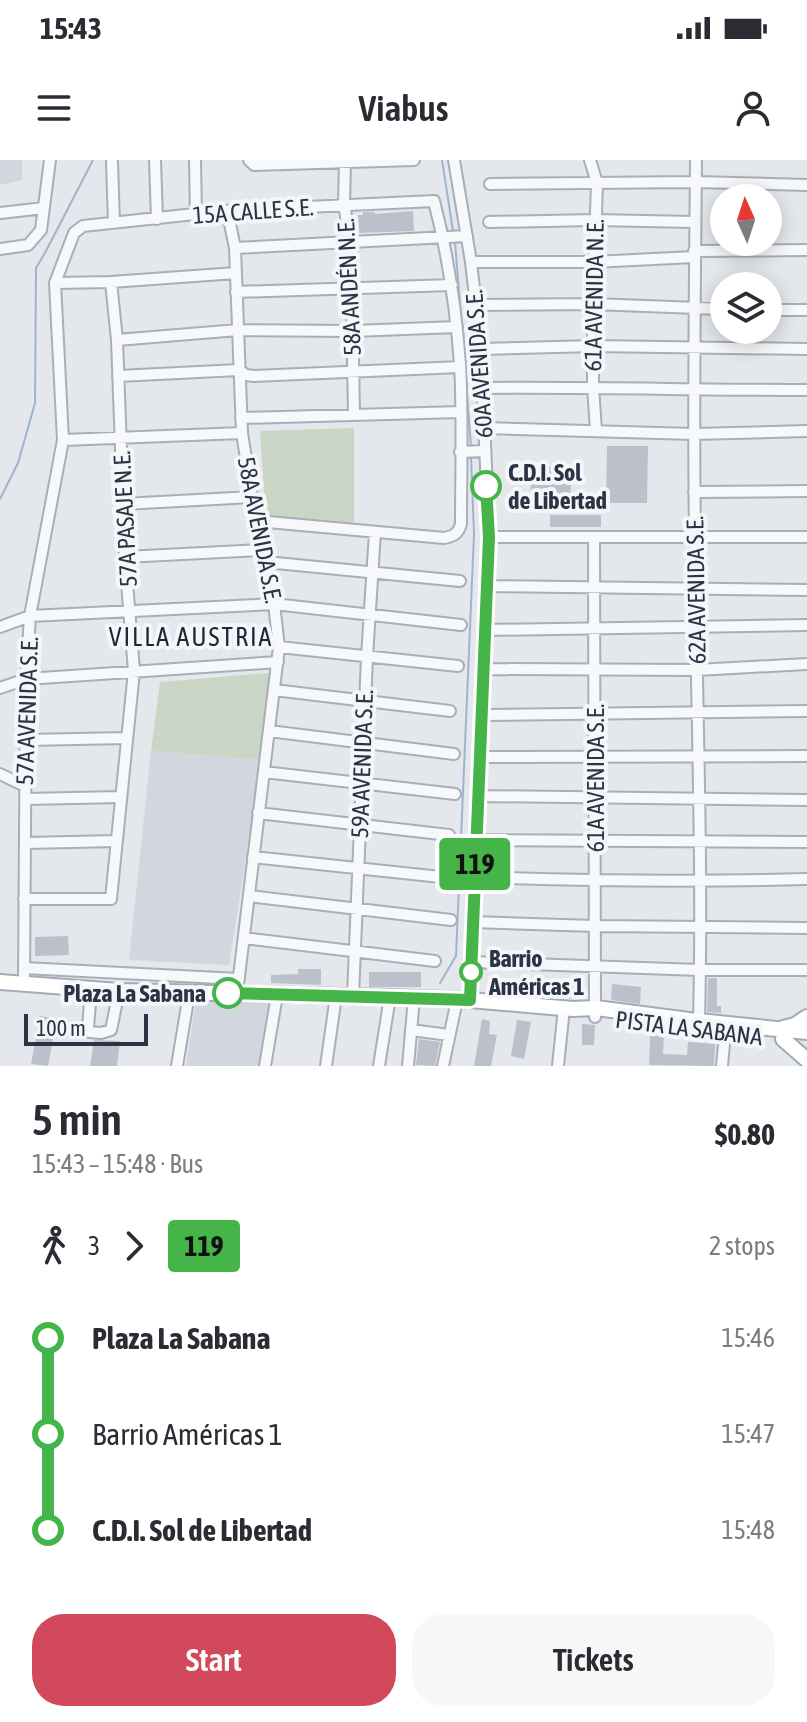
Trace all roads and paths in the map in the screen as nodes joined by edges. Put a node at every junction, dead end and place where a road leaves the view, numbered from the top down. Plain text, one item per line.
1 (50, 160) edge
2 (155, 160) edge
3 (195, 160) edge
4 (414, 160) edge
5 (454, 160) edge
6 (590, 160) edge
7 (696, 160) edge
8 (345, 161) edge
9 (112, 162) dead end
10 (251, 163) edge
11 (696, 182) junction
12 (597, 183) junction
13 (490, 184) dead end
14 (807, 185) edge
15 (344, 205) junction
16 (44, 208) junction
17 (223, 211) junction
18 (0, 213) edge
19 (196, 215) junction
20 (157, 219) junction
21 (594, 220) junction
22 (489, 222) dead end
23 (694, 222) junction
24 (114, 223) junction
25 (454, 237) junction
26 (351, 243) junction
27 (235, 248) junction
28 (0, 249) edge
29 (807, 250) edge
30 (694, 254) junction
31 (471, 262) junction
32 (593, 262) junction
33 (236, 273) junction
34 (111, 282) junction
35 (55, 283) junction
36 (452, 285) junction
37 (352, 288) junction
38 (236, 292) junction
39 (593, 304) junction
40 (476, 305) junction
41 (694, 308) junction
42 (710, 309) edge
43 (782, 310) edge
44 (807, 310) edge
45 (457, 327) junction
46 (238, 330) junction
47 (353, 331) junction
48 (117, 340) junction
49 (594, 346) junction
50 (694, 348) junction
51 (481, 349) junction
52 (807, 349) edge
53 (460, 367) junction
54 (239, 370) junction
55 (353, 372) junction
56 (118, 376) junction
57 (593, 387) junction
58 (483, 388) junction
59 (694, 390) junction
60 (807, 390) edge
61 (460, 412) junction
62 (354, 414) junction
63 (241, 418) junction
64 (484, 428) junction
65 (596, 430) junction
66 (807, 431) edge
67 (242, 433) junction
68 (694, 434) junction
69 (121, 437) junction
70 (63, 440) junction
71 (472, 451) junction
72 (807, 491) edge
73 (694, 492) junction
74 (252, 497) junction
75 (123, 504) junction
76 (257, 521) junction
77 (375, 532) junction
78 (489, 537) junction
79 (807, 537) edge
80 (594, 538) junction
81 (695, 538) junction
82 (263, 550) junction
83 (125, 557) junction
84 (266, 562) junction
85 (372, 572) junction
86 (460, 581) dead end
87 (486, 586) junction
88 (594, 587) junction
89 (695, 589) junction
90 (807, 590) edge
91 (274, 604) junction
92 (130, 613) junction
93 (369, 614) junction
94 (30, 616) junction
95 (461, 625) dead end
96 (807, 625) edge
97 (0, 627) edge
98 (696, 628) junction
99 (594, 629) junction
100 (484, 630) junction
101 (279, 647) junction
102 (367, 657) junction
103 (278, 662) junction
104 (807, 664) edge
105 (458, 666) dead end
106 (483, 669) junction
107 (594, 670) junction
108 (697, 670) junction
109 (134, 671) junction
110 (26, 679) junction
111 (0, 688) edge
112 (274, 690) junction
113 (365, 701) junction
114 (450, 711) dead end
115 (807, 711) edge
116 (698, 712) junction
117 (595, 713) junction
118 (481, 715) junction
119 (269, 731) junction
120 (127, 738) junction
121 (25, 740) junction
122 (364, 743) junction
123 (454, 754) dead end
124 (595, 756) junction
125 (807, 756) edge
126 (480, 757) junction
127 (698, 757) junction
128 (264, 772) junction
129 (0, 774) edge
130 (362, 783) junction
131 (25, 786) junction
132 (455, 794) dead end
133 (478, 796) junction
134 (121, 797) junction
135 (595, 797) junction
136 (699, 798) junction
137 (25, 799) junction
138 (807, 800) edge
139 (258, 813) junction
140 (360, 825) junction
141 (449, 835) dead end
142 (476, 840) junction
143 (117, 841) junction
144 (595, 841) junction
145 (699, 842) junction
146 (807, 842) edge
147 (25, 843) junction
148 (253, 857) junction
149 (358, 868) junction
150 (475, 877) junction
151 (450, 878) dead end
152 (807, 879) edge
153 (595, 882) junction
154 (699, 882) junction
155 (249, 896) junction
156 (24, 899) junction
157 (357, 909) junction
158 (451, 920) dead end
159 (473, 922) junction
160 (595, 926) junction
161 (699, 926) junction
162 (807, 928) edge
163 (244, 938) junction
164 (355, 952) junction
165 (435, 961) dead end
166 (471, 962) junction
167 (595, 966) junction
168 (24, 968) junction
169 (700, 970) junction
170 (807, 970) edge
171 (0, 982) edge
172 (24, 984) junction
173 (238, 986) junction
174 (91, 989) junction
175 (119, 991) junction
176 (189, 994) junction
177 (277, 995) junction
178 (336, 996) junction
179 (353, 996) junction
180 (390, 997) junction
181 (414, 998) junction
182 (464, 1000) junction
183 (569, 1009) junction
184 (595, 1012) junction
185 (807, 1017) edge
186 (699, 1021) junction
187 (411, 1030) junction
188 (807, 1032) edge
189 (725, 1033) junction
190 (781, 1034) junction
191 (449, 1035) junction
192 (807, 1041) edge
193 (807, 1060) edge
194 (177, 1066) edge
195 (265, 1066) edge
196 (326, 1066) edge
197 (379, 1066) edge
198 (408, 1066) edge
199 (443, 1066) edge
200 (558, 1066) edge
201 (722, 1066) edge

1 - 16 street
2 - 20 street
3 - 19 street
4 - 8 street
5 - 25 street, 60A AVENIDA S.E.
6 - 12 street, 61A AVENIDA N.E.
7 - 11 street, 62A AVENIDA S.E.
8 - 10 street
8 - 15 street, 58A ANDÉN N.E.
9 - 24 street
11 - 12 street
11 - 14 street
11 - 23 street, 62A AVENIDA S.E.
12 - 13 street
12 - 21 street, 61A AVENIDA N.E.
15 - 17 street, 15A CALLE S.E.
15 - 25 street, 15A CALLE S.E.
15 - 26 street, 58A ANDÉN N.E.
16 - 18 street
16 - 28 street
17 - 19 street, 15A CALLE S.E.
17 - 27 street, 58A AVENIDA S.E.
19 - 20 street, 15A CALLE S.E.
20 - 24 street, 15A CALLE S.E.
21 - 22 street
21 - 23 street
21 - 32 street, 61A AVENIDA N.E.
23 - 30 street, 62A AVENIDA S.E.
24 - 35 street, 15A CALLE S.E.
25 - 26 street
25 - 31 street, 60A AVENIDA S.E.
25 - 36 street
26 - 27 street
26 - 37 street, 58A ANDÉN N.E.
27 - 33 street, 58A AVENIDA S.E.
29 - 30 street
30 - 32 street
30 - 41 street, 62A AVENIDA S.E.
31 - 32 street
31 - 40 street, 60A AVENIDA S.E.
32 - 39 street, 61A AVENIDA N.E.
33 - 34 street
33 - 38 street, 58A AVENIDA S.E.
34 - 35 street
34 - 48 street, 57A PASAJE N.E.
35 - 70 street, 57A AVENIDA S.E.
36 - 37 street
36 - 45 street
37 - 38 street
37 - 47 street, 58A ANDÉN N.E.
38 - 46 street, 58A AVENIDA S.E.
39 - 40 street
39 - 41 street
39 - 49 street, 61A AVENIDA N.E.
40 - 51 street, 60A AVENIDA S.E.
41 - 42 street
41 - 50 street, 62A AVENIDA S.E.
43 - 44 street
45 - 47 street
45 - 53 street
46 - 47 street
46 - 48 street
46 - 54 street, 58A AVENIDA S.E.
47 - 55 street, 58A ANDÉN N.E.
48 - 56 street, 57A PASAJE N.E.
49 - 50 street
49 - 51 street
49 - 57 street, 61A AVENIDA N.E.
50 - 52 street
50 - 59 street, 62A AVENIDA S.E.
51 - 58 street, 60A AVENIDA S.E.
53 - 55 street
53 - 61 street
54 - 55 street
54 - 56 street
54 - 63 street, 58A AVENIDA S.E.
55 - 62 street, 58A ANDÉN N.E.
56 - 69 street, 57A PASAJE N.E.
57 - 58 street
57 - 59 street
57 - 65 street, 61A AVENIDA N.E.
58 - 64 street, 60A AVENIDA S.E.
59 - 60 street
59 - 68 street, 62A AVENIDA S.E.
61 - 62 street
61 - 71 street
62 - 63 street
63 - 67 street, 58A AVENIDA S.E.
64 - 65 street
64 - 71 street, 60A AVENIDA S.E.
65 - 68 street
66 - 68 street
67 - 69 street
67 - 74 street, 58A AVENIDA S.E.
68 - 73 street, 62A AVENIDA S.E.
69 - 70 street
69 - 75 street, 57A PASAJE N.E.
70 - 94 street, 57A AVENIDA S.E.
71 - 77 street
71 - 78 street, 60A AVENIDA S.E.
72 - 73 street
73 - 81 street, 62A AVENIDA S.E.
74 - 75 street
74 - 76 street, 58A AVENIDA S.E.
75 - 83 street, 57A PASAJE N.E.
76 - 77 street
76 - 82 street, 58A AVENIDA S.E.
77 - 85 street, 59A AVENIDA S.E.
78 - 80 street
78 - 87 street, 60A AVENIDA S.E.
79 - 81 street
80 - 81 street
80 - 88 street, 61A AVENIDA S.E.
81 - 89 street, 62A AVENIDA S.E.
82 - 83 street
82 - 84 street, 58A AVENIDA S.E.
83 - 92 street, 57A PASAJE N.E.
84 - 85 street
84 - 91 street, 58A AVENIDA S.E.
85 - 86 street
85 - 93 street, 59A AVENIDA S.E.
87 - 88 street
87 - 100 street, 60A AVENIDA S.E.
88 - 89 street
88 - 99 street, 61A AVENIDA S.E.
89 - 90 street
89 - 98 street, 62A AVENIDA S.E.
91 - 92 street
91 - 93 street
91 - 101 street, 58A AVENIDA S.E.
92 - 94 street
92 - 109 street, 57A PASAJE N.E.
93 - 95 street
93 - 102 street, 59A AVENIDA S.E.
94 - 97 street
94 - 110 street, 57A AVENIDA S.E.
96 - 98 street
98 - 99 street
98 - 108 street, 62A AVENIDA S.E.
99 - 100 street
99 - 107 street, 61A AVENIDA S.E.
100 - 106 street, 60A AVENIDA S.E.
101 - 102 street
101 - 103 street, 58A AVENIDA S.E.
102 - 105 street
102 - 113 street, 59A AVENIDA S.E.
103 - 109 street
103 - 112 street, 58A AVENIDA S.E.
104 - 108 street
106 - 107 street
106 - 118 street, 60A AVENIDA S.E.
107 - 108 street
107 - 117 street, 61A AVENIDA S.E.
108 - 116 street, 62A AVENIDA S.E.
109 - 110 street
109 - 120 street, 57A PASAJE N.E.
110 - 111 street
110 - 121 street, 57A AVENIDA S.E.
112 - 113 street
112 - 119 street, 58A AVENIDA S.E.
113 - 114 street
113 - 122 street, 59A AVENIDA S.E.
115 - 116 street
116 - 117 street
116 - 127 street, 62A AVENIDA S.E.
117 - 118 street
117 - 124 street, 61A AVENIDA S.E.
118 - 126 street, 60A AVENIDA S.E.
119 - 122 street
119 - 128 street, 58A AVENIDA S.E.
120 - 121 street
120 - 134 street, 57A PASAJE N.E.
121 - 131 street, 57A AVENIDA S.E.
122 - 123 street
122 - 130 street, 59A AVENIDA S.E.
124 - 126 street
124 - 127 street
124 - 135 street, 61A AVENIDA S.E.
125 - 127 street
126 - 133 street, 60A AVENIDA S.E.
127 - 136 street, 62A AVENIDA S.E.
128 - 130 street
128 - 139 street, 58A AVENIDA S.E.
129 - 131 street
130 - 132 street
130 - 140 street, 59A AVENIDA S.E.
131 - 137 street, 57A AVENIDA S.E.
133 - 135 street
133 - 142 street, 60A AVENIDA S.E.
134 - 137 street
134 - 143 street, 57A PASAJE N.E.
135 - 136 street
135 - 144 street, 61A AVENIDA S.E.
136 - 138 street
136 - 145 street, 62A AVENIDA S.E.
137 - 147 street, 57A AVENIDA S.E.
139 - 140 street
139 - 148 street, 58A AVENIDA S.E.
140 - 141 street
140 - 149 street, 59A AVENIDA S.E.
142 - 144 street
142 - 150 street, 60A AVENIDA S.E.
143 - 147 street
143 - 156 street, 57A PASAJE N.E.
144 - 145 street
144 - 153 street, 61A AVENIDA S.E.
145 - 146 street
145 - 154 street, 62A AVENIDA S.E.
147 - 156 street, 57A AVENIDA S.E.
148 - 149 street
148 - 155 street, 58A AVENIDA S.E.
149 - 151 street
149 - 157 street, 59A AVENIDA S.E.
150 - 153 street
150 - 159 street, 60A AVENIDA S.E.
152 - 154 street
153 - 154 street
153 - 160 street, 61A AVENIDA S.E.
154 - 161 street, 62A AVENIDA S.E.
155 - 157 street
155 - 163 street, 58A AVENIDA S.E.
156 - 168 street, 57A AVENIDA S.E.
157 - 158 street
157 - 164 street, 59A AVENIDA S.E.
159 - 160 street
159 - 166 street, 60A AVENIDA S.E.
160 - 161 street
160 - 167 street, 61A AVENIDA S.E.
161 - 162 street
161 - 169 street, 62A AVENIDA S.E.
163 - 164 street
163 - 173 street, 58A AVENIDA S.E.
164 - 165 street
164 - 179 street, 59A AVENIDA S.E.
166 - 167 street
166 - 182 street, 60A AVENIDA S.E.
167 - 169 street
167 - 184 street, 61A AVENIDA S.E.
168 - 172 street, 57A AVENIDA S.E.
168 - 173 street
169 - 170 street
169 - 186 street, 62A AVENIDA S.E.
171 - 172 main road, PISTA LA SABANA
172 - 174 main road, PISTA LA SABANA
173 - 176 main road, PISTA LA SABANA
173 - 177 main road, PISTA LA SABANA
174 - 175 main road, PISTA LA SABANA
174 - 175 street
175 - 176 main road, PISTA LA SABANA
176 - 194 street
177 - 178 main road, PISTA LA SABANA
177 - 195 street
178 - 179 main road, PISTA LA SABANA
178 - 196 street
179 - 180 main road, PISTA LA SABANA
180 - 181 main road, PISTA LA SABANA
180 - 197 street
181 - 182 main road, PISTA LA SABANA
181 - 187 street
182 - 183 main road, PISTA LA SABANA
182 - 191 street, 60A AVENIDA S.E.
183 - 184 main road, PISTA LA SABANA
183 - 200 street
184 - 186 main road, PISTA LA SABANA
184 - 189 main road, PISTA LA SABANA
185 - 190 main road
186 - 190 main road, PISTA LA SABANA
187 - 191 street
187 - 198 street
188 - 190 main road, PISTA LA SABANA
189 - 190 main road, PISTA LA SABANA
189 - 201 street
190 - 192 main road, PISTA LA SABANA
190 - 193 main road
191 - 199 street, 60A AVENIDA S.E.

